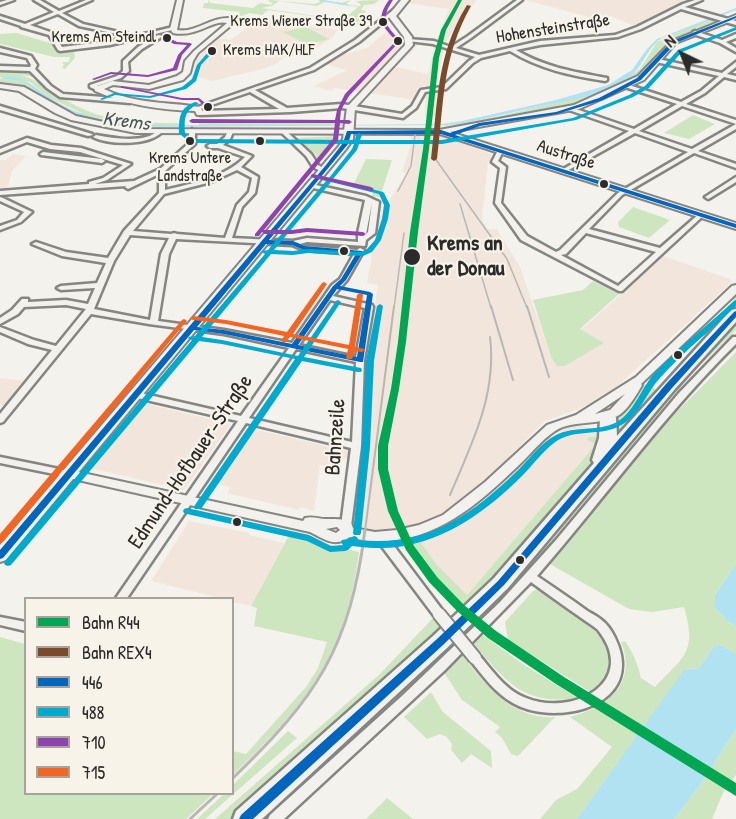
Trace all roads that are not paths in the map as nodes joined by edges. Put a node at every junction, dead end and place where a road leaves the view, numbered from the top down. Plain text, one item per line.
1 (12, 0) edge
2 (36, 0) edge
3 (90, 0) edge
4 (180, 0) edge
5 (405, 0) edge
6 (520, 0) edge
7 (700, 0) edge
8 (0, 4) edge
9 (680, 7) junction
10 (396, 9) junction
11 (62, 13) junction
12 (0, 17) edge
13 (736, 17) edge
14 (726, 20) junction
15 (381, 21) junction
16 (394, 21) junction
17 (736, 22) edge
18 (23, 26) junction
19 (173, 29) junction
20 (695, 33) junction
21 (142, 36) junction
22 (736, 36) edge
23 (410, 40) junction
24 (722, 42) junction
25 (452, 48) junction
26 (510, 49) junction
27 (0, 50) edge
28 (736, 50) edge
29 (479, 57) junction
30 (658, 61) junction
31 (736, 64) edge
32 (0, 68) edge
33 (32, 69) junction
34 (725, 75) junction
35 (736, 78) edge
36 (605, 79) dead end
37 (0, 86) edge
38 (627, 86) junction
39 (98, 89) junction
40 (251, 90) junction
41 (151, 104) junction
42 (682, 104) junction
43 (351, 107) junction
44 (0, 108) edge
45 (572, 109) junction
46 (286, 110) junction
47 (193, 118) junction
48 (736, 124) edge
49 (348, 126) junction
50 (635, 131) junction
51 (159, 132) junction
52 (230, 132) junction
53 (284, 132) junction
54 (446, 133) junction
55 (210, 146) dead end
56 (219, 146) junction
57 (50, 147) junction
58 (0, 151) edge
59 (500, 151) junction
60 (694, 151) junction
61 (127, 165) junction
62 (736, 166) edge
63 (237, 167) junction
64 (162, 170) junction
65 (324, 171) junction
66 (563, 171) junction
67 (736, 179) edge
68 (133, 183) junction
69 (311, 186) junction
70 (57, 190) junction
71 (124, 190) dead end
72 (626, 191) junction
73 (27, 192) junction
74 (162, 193) junction
75 (3, 195) edge
76 (708, 198) dead end
77 (26, 209) junction
78 (701, 215) junction
79 (736, 226) edge
80 (0, 228) edge
81 (584, 230) junction
82 (128, 233) junction
83 (174, 235) junction
84 (228, 239) junction
85 (265, 242) junction
86 (36, 244) dead end
87 (361, 246) junction
88 (661, 251) junction
89 (555, 255) junction
90 (110, 261) junction
91 (102, 282) junction
92 (61, 288) dead end
93 (736, 288) edge
94 (328, 297) junction
95 (90, 310) junction
96 (733, 317) edge
97 (0, 322) edge
98 (154, 322) junction
99 (192, 328) junction
100 (0, 329) edge
101 (736, 339) edge
102 (293, 347) junction
103 (57, 349) junction
104 (360, 360) junction
105 (640, 379) junction
106 (621, 393) junction
107 (140, 396) junction
108 (3, 416) edge
109 (580, 418) junction
110 (608, 418) junction
111 (244, 420) junction
112 (356, 446) junction
113 (0, 460) edge
114 (597, 471) junction
115 (69, 474) junction
116 (189, 501) junction
117 (346, 529) junction
118 (381, 537) junction
119 (0, 556) edge
120 (530, 576) junction
121 (122, 597) edge
122 (0, 621) edge
123 (24, 627) edge
124 (244, 819) edge
125 (275, 819) edge

1 - 8 street
2 - 11 street
3 - 11 street
4 - 19 street
5 - 10 main road
6 - 25 street
7 - 9 street, Hohensteinstraße
9 - 14 street
9 - 26 street, Hohensteinstraße
10 - 15 street
10 - 16 main road
11 - 18 street
11 - 21 street
12 - 18 street
13 - 14 street
14 - 17 street
14 - 20 street
15 - 16 street
15 - 40 street
16 - 23 main road
18 - 21 street
19 - 21 street
19 - 39 street
19 - 39 street
20 - 24 street
20 - 30 street
22 - 24 street
23 - 25 street
23 - 43 main road
24 - 28 street
25 - 29 street
26 - 29 street, Hohensteinstraße
26 - 36 street
27 - 33 street
29 - 43 street, Hohensteinstraße
30 - 34 street
30 - 38 street
31 - 34 street
32 - 33 street
33 - 41 street
34 - 35 street
34 - 42 street
37 - 51 street
38 - 42 street
38 - 45 street
39 - 41 street
40 - 46 street
40 - 47 street
41 - 47 street
42 - 48 street
42 - 50 street
43 - 46 street, Hohensteinstraße
43 - 49 main road
44 - 51 street
45 - 50 street
45 - 54 street
46 - 47 street, Hohensteinstraße
47 - 51 street
47 - 52 street, Austraße
47 - 64 street
48 - 60 street
49 - 53 street, Austraße
49 - 54 street, Austraße
49 - 65 main road
50 - 60 street
50 - 66 street
52 - 53 street, Austraße
52 - 56 street
53 - 65 street
54 - 59 street, Austraße
55 - 56 street
56 - 63 street
57 - 58 street
57 - 61 street
57 - 61 street
59 - 66 street, Austraße
59 - 89 street
60 - 62 street
60 - 72 street
61 - 70 street
63 - 74 street
63 - 84 street
64 - 68 street
64 - 74 street
65 - 69 main road
66 - 72 street, Austraße
67 - 76 street
68 - 70 street
68 - 71 street
69 - 85 main road
69 - 87 street
70 - 73 street
72 - 78 street, Austraße
72 - 81 street
73 - 75 street
73 - 77 street
74 - 82 street
75 - 77 street
77 - 80 street
78 - 79 street, Austraße
78 - 88 street
81 - 88 street
81 - 89 street
82 - 83 street
82 - 90 street
83 - 84 street
83 - 98 street
84 - 85 street
85 - 87 street
85 - 99 main road
86 - 90 street
87 - 94 street, Edmund-Hofbauer-Straße
88 - 89 street
90 - 91 street
91 - 92 street
91 - 95 street
93 - 105 street
94 - 102 street, Edmund-Hofbauer-Straße
94 - 104 street, Bahnzeile
95 - 97 street
95 - 98 street
95 - 103 street
96 - 114 highway
98 - 99 street
99 - 102 street
99 - 107 main road
100 - 103 street
101 - 120 street
102 - 104 street
102 - 111 street, Edmund-Hofbauer-Straße
103 - 108 street
104 - 112 street, Bahnzeile
105 - 106 street
105 - 110 street
106 - 109 street
106 - 110 street
107 - 111 street
107 - 115 main road
109 - 110 street
109 - 118 street
110 - 114 highway
111 - 112 street
111 - 116 street, Edmund-Hofbauer-Straße
112 - 117 street, Bahnzeile
113 - 115 street
114 - 124 highway
115 - 116 street
115 - 119 main road
116 - 117 street
116 - 121 street, Edmund-Hofbauer-Straße
117 - 118 street
118 - 120 street, bridge
120 - 125 street
122 - 123 street

